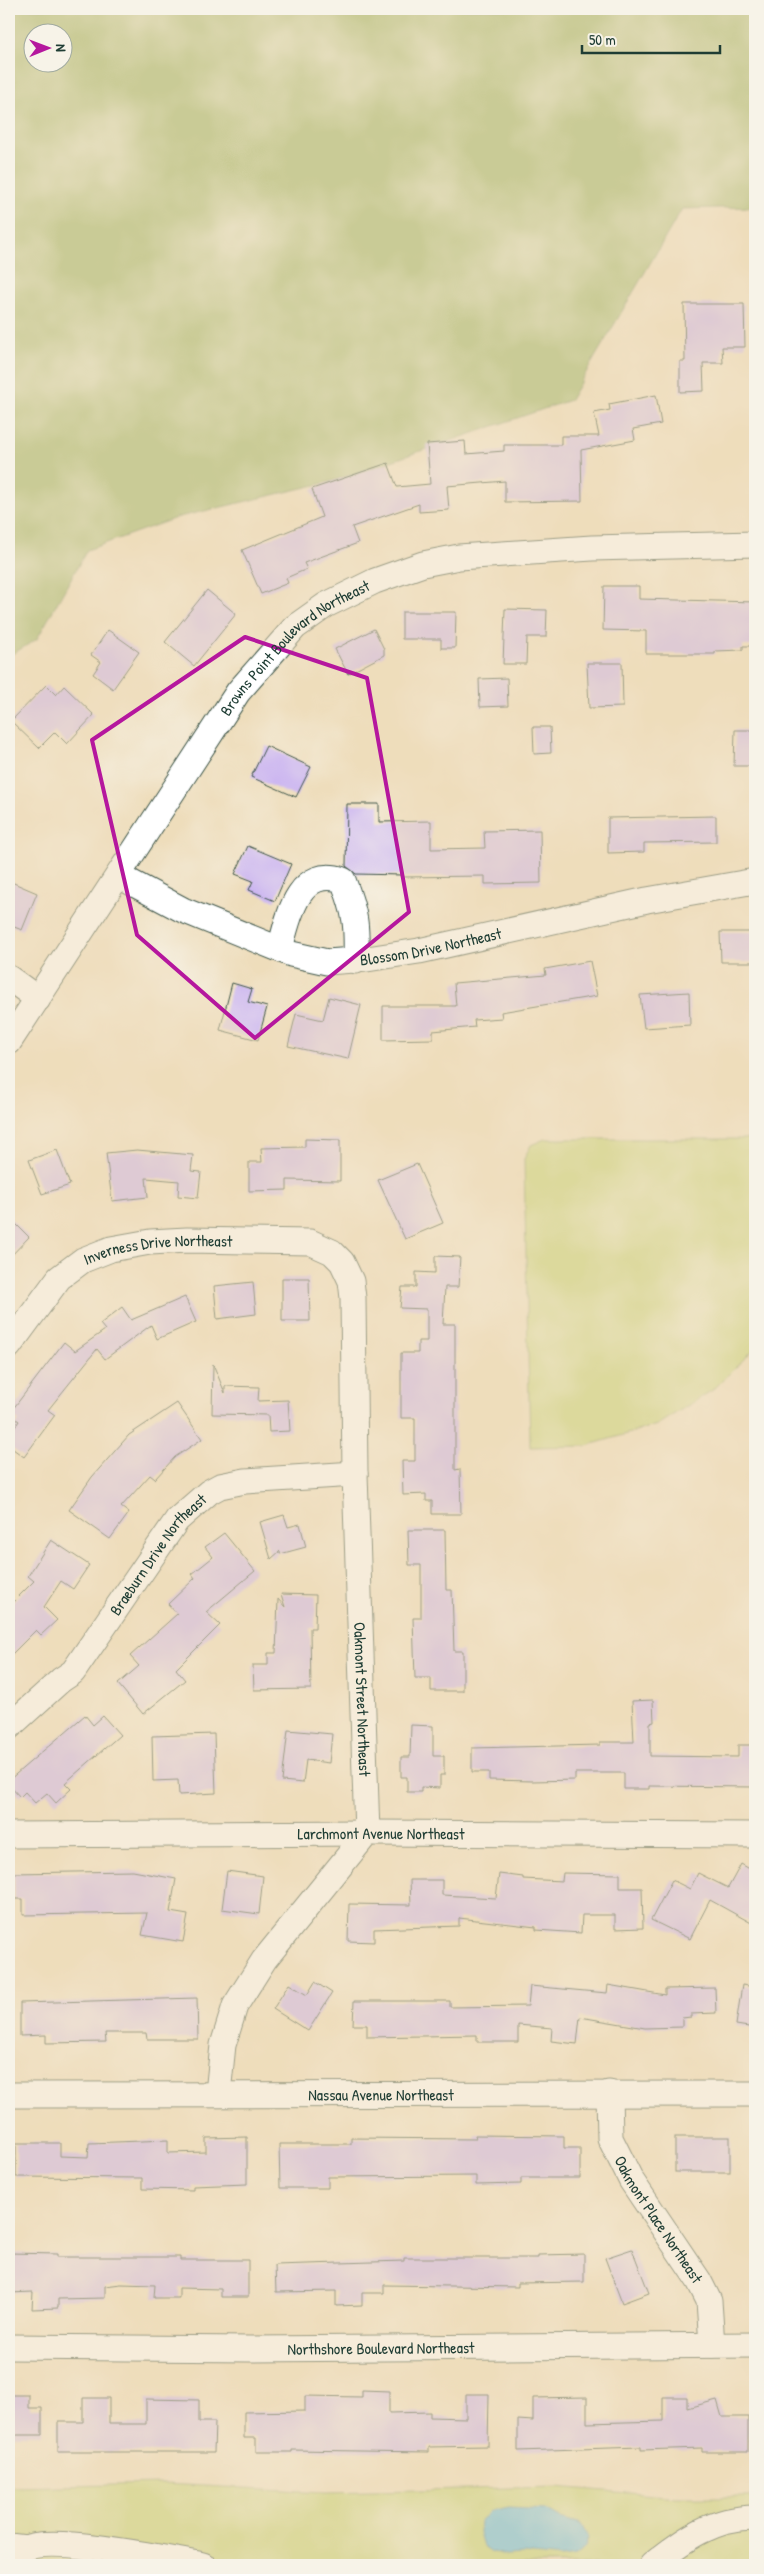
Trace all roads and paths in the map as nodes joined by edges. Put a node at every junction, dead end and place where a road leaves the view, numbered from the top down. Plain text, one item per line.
1 (755, 544) edge
2 (119, 876) junction
3 (755, 882) edge
4 (280, 949) junction
5 (356, 960) junction
6 (9, 978) edge
7 (38, 999) junction
8 (9, 1042) edge
9 (342, 1262) joint
10 (9, 1346) edge
11 (354, 1474) junction
12 (9, 1727) edge
13 (367, 1833) junction
14 (9, 1835) edge
15 (755, 1835) edge
16 (218, 2093) junction
17 (609, 2093) junction
18 (755, 2094) edge
19 (9, 2095) edge
20 (712, 2345) junction
21 (755, 2345) edge
22 (9, 2347) edge
23 (755, 2518) edge
24 (14, 2552) edge
25 (203, 2565) edge
26 (652, 2565) edge

1 - 2 street, Browns Point Boulevard Northeast
2 - 4 street, Blossom Drive Northeast
2 - 7 street, Browns Point Boulevard Northeast
3 - 5 street, Blossom Drive Northeast
4 - 5 street, Blossom Drive Northeast
4 - 5 street
6 - 7 street
7 - 8 street, Browns Point Boulevard Northeast
9 - 10 street, Inverness Drive Northeast
9 - 11 street, Oakmont Street Northeast
11 - 12 street, Braeburn Drive Northeast
11 - 13 street, Oakmont Street Northeast
13 - 14 street, Larchmont Avenue Northeast
13 - 15 street, Larchmont Avenue Northeast
13 - 16 street
16 - 17 street, Nassau Avenue Northeast
16 - 19 street, Nassau Avenue Northeast
17 - 18 street, Nassau Avenue Northeast
17 - 20 street, Oakmont Place Northeast
20 - 21 street, Northshore Boulevard Northeast
20 - 22 street, Northshore Boulevard Northeast
23 - 26 street
24 - 25 street

